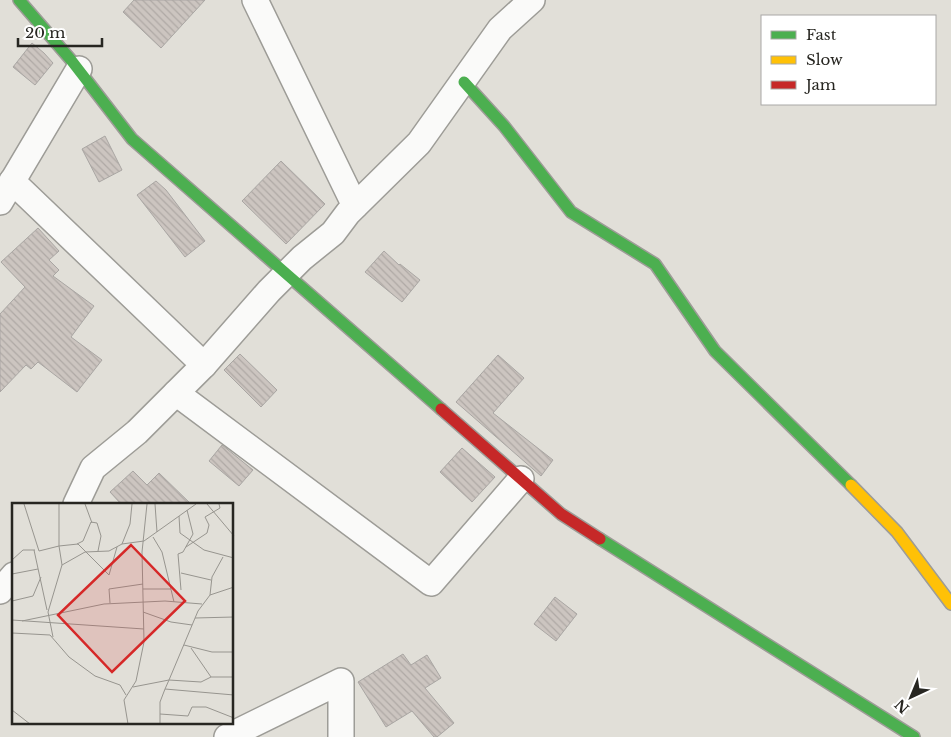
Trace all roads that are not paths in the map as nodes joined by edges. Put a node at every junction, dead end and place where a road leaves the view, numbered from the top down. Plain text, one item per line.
1 (19, 0) edge
2 (255, 0) edge
3 (532, 0) edge
4 (79, 69) junction
5 (464, 82) junction
6 (6, 191) edge
7 (356, 206) junction
8 (287, 273) junction
9 (204, 365) junction
10 (176, 393) junction
11 (521, 479) junction
12 (76, 503) edge
13 (12, 577) edge
14 (0, 590) edge
15 (951, 604) edge
16 (227, 737) edge
17 (341, 737) edge
18 (914, 737) edge

1 - 4 street
2 - 7 street
3 - 5 street
4 - 6 street
4 - 8 street
5 - 7 street
5 - 15 street
6 - 9 street
7 - 8 street
8 - 9 street
8 - 11 street
9 - 10 street
10 - 11 street
10 - 12 street
11 - 18 street
13 - 14 street
16 - 17 street

